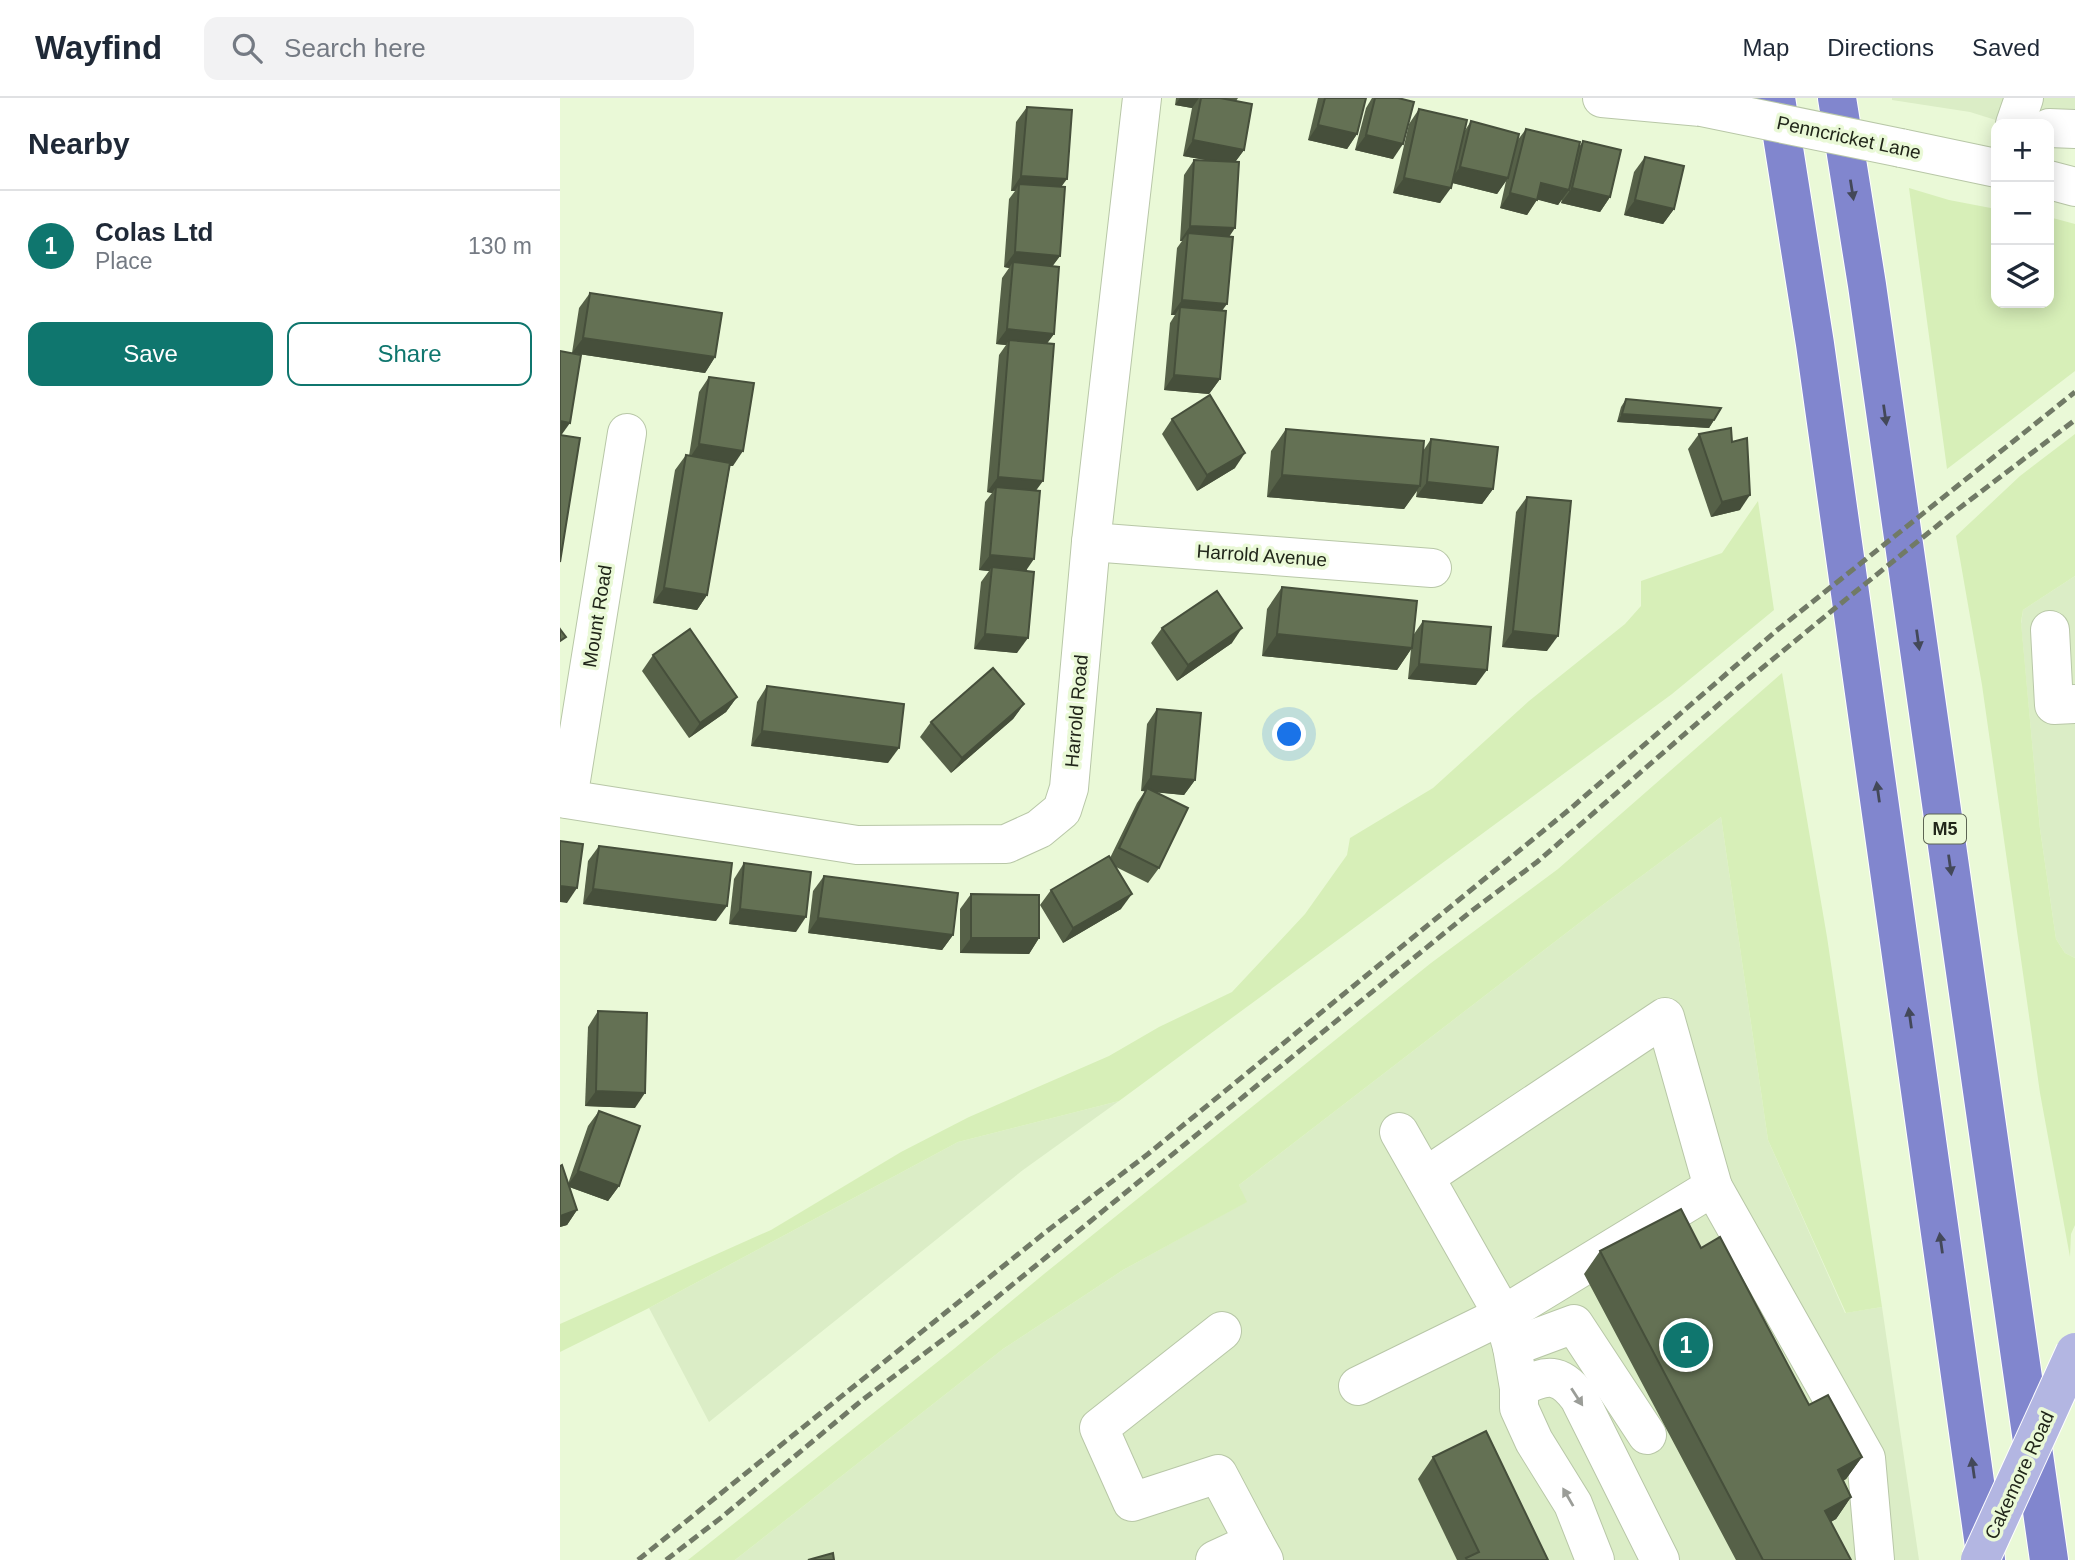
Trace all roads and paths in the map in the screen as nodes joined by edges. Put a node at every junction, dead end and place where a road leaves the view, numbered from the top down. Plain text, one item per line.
1 (1142, 98) edge
2 (1602, 98) edge
3 (1776, 98) edge
4 (1837, 98) edge
5 (1690, 103) edge
6 (2054, 125) edge
7 (2075, 129) edge
8 (1991, 167) edge
9 (2054, 181) edge
10 (2075, 187) edge
11 (627, 432) dead end
12 (1091, 541) junction
13 (1432, 568) dead end
14 (2050, 630) dead end
15 (2075, 704) edge
16 (564, 799) edge
17 (1399, 1132) dead end
18 (1425, 1177) junction
19 (1713, 1187) junction
20 (1222, 1331) dead end
21 (1507, 1331) junction
22 (2075, 1352) edge
23 (1359, 1386) dead end
24 (1519, 1388) junction
25 (2065, 1403) edge
26 (1647, 1435) dead end
27 (1259, 1551) edge
28 (1215, 1560) edge
29 (1595, 1560) edge
30 (1660, 1560) edge
31 (1875, 1560) edge
32 (1980, 1560) edge
33 (1986, 1560) edge
34 (2049, 1560) edge

1 - 12 street, Harrold Road
2 - 5 street, Penncricket Lane
33 -> 3 highway
4 -> 34 highway, M5
5 - 8 street, Penncricket Lane, bridge
6 - 7 street
9 - 10 street
11 - 16 street, Mount Road
12 - 13 street, Harrold Avenue
12 - 16 street, Harrold Road
14 - 15 street
17 - 18 street
18 - 19 street
18 - 21 street
19 - 21 street
19 - 31 street
20 - 27 street
21 - 23 street
21 - 24 street
21 - 26 street
22 - 25 main road, Cakemore Road, bridge
29 -> 24 street
24 -> 30 street
25 - 32 main road, Cakemore Road, bridge
27 - 28 street

